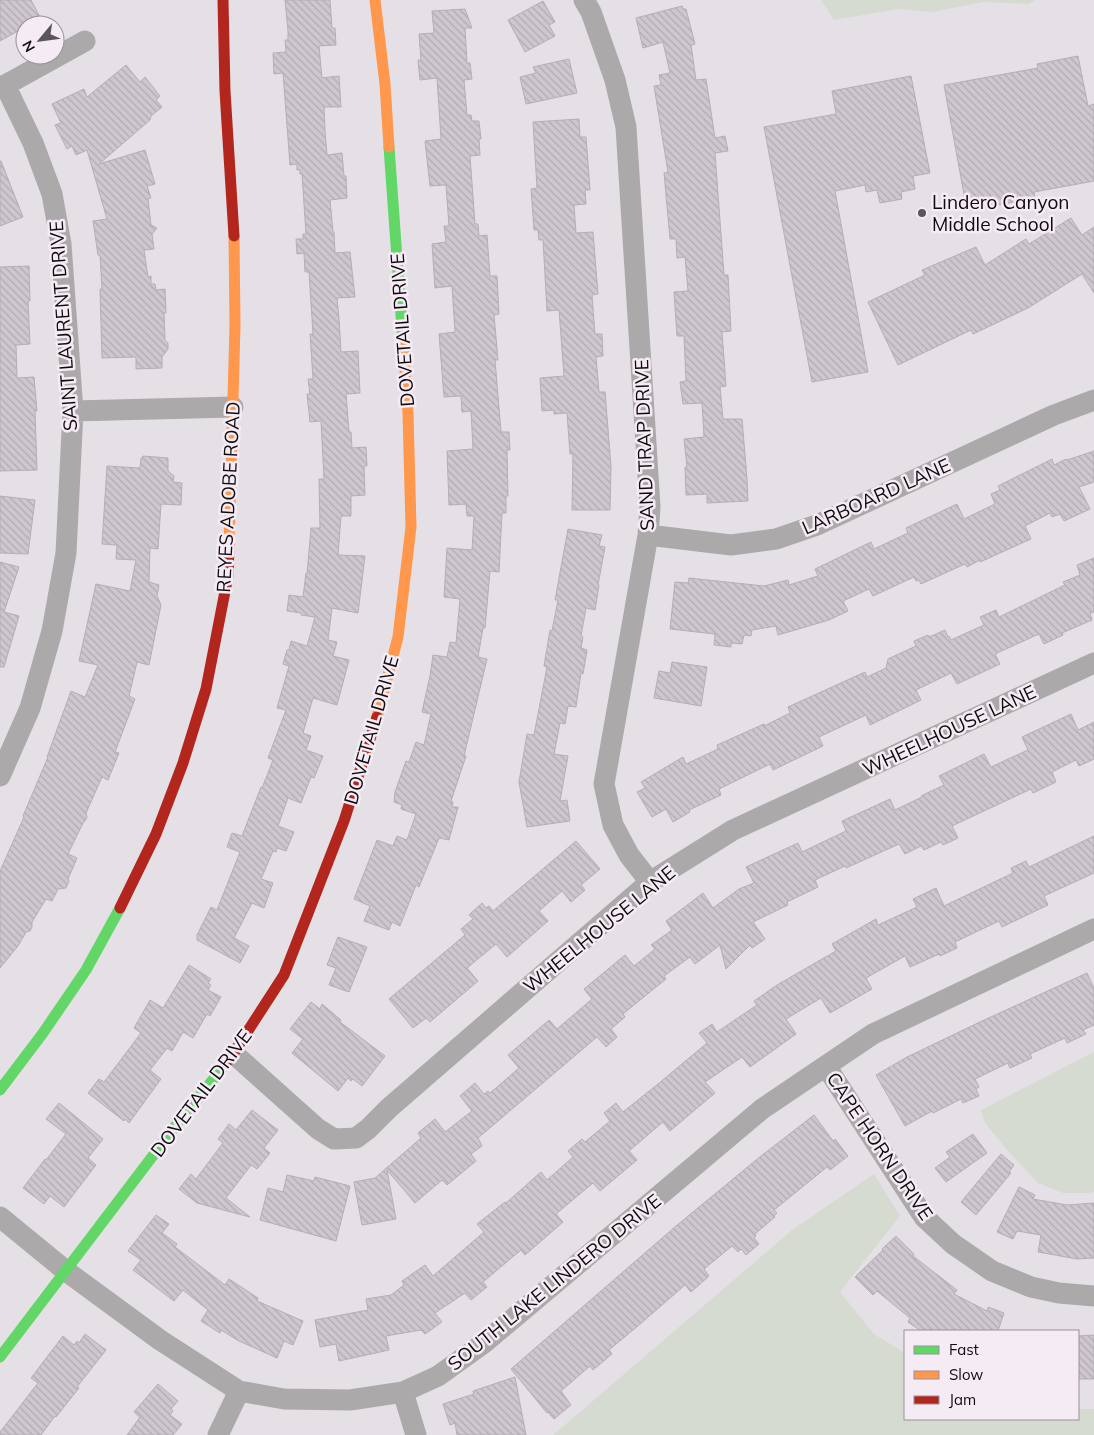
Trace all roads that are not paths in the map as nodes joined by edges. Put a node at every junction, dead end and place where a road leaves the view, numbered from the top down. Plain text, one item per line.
1 (223, 0) edge
2 (376, 0) edge
3 (584, 0) edge
4 (85, 41) dead end
5 (2, 87) edge
6 (1094, 400) edge
7 (233, 407) junction
8 (73, 411) junction
9 (648, 535) junction
10 (1094, 663) edge
11 (0, 776) edge
12 (650, 882) junction
13 (1094, 929) edge
14 (234, 1054) junction
15 (826, 1066) junction
16 (0, 1090) edge
17 (0, 1217) edge
18 (66, 1271) junction
19 (1094, 1296) edge
20 (0, 1356) edge
21 (239, 1391) junction
22 (403, 1392) junction
23 (218, 1435) edge
24 (416, 1435) edge

1 - 7 street, REYES ADOBE ROAD
2 - 14 street, DOVETAIL DRIVE
3 - 9 street, SAND TRAP DRIVE
4 - 5 street
5 - 8 street, SAINT LAURENT DRIVE
6 - 9 street, LARBOARD LANE
7 - 8 street
7 - 16 street, REYES ADOBE ROAD
8 - 11 street, SAINT LAURENT DRIVE
9 - 12 street, SAND TRAP DRIVE
10 - 12 street, WHEELHOUSE LANE
12 - 14 street, WHEELHOUSE LANE
13 - 15 street, SOUTH LAKE LINDERO DRIVE
14 - 18 street, DOVETAIL DRIVE
15 - 19 street, CAPE HORN DRIVE
15 - 22 street, SOUTH LAKE LINDERO DRIVE
17 - 18 street, SOUTH LAKE LINDERO DRIVE
18 - 20 street, DOVETAIL DRIVE
18 - 21 street, SOUTH LAKE LINDERO DRIVE
21 - 22 street, SOUTH LAKE LINDERO DRIVE
21 - 23 street
22 - 24 street

